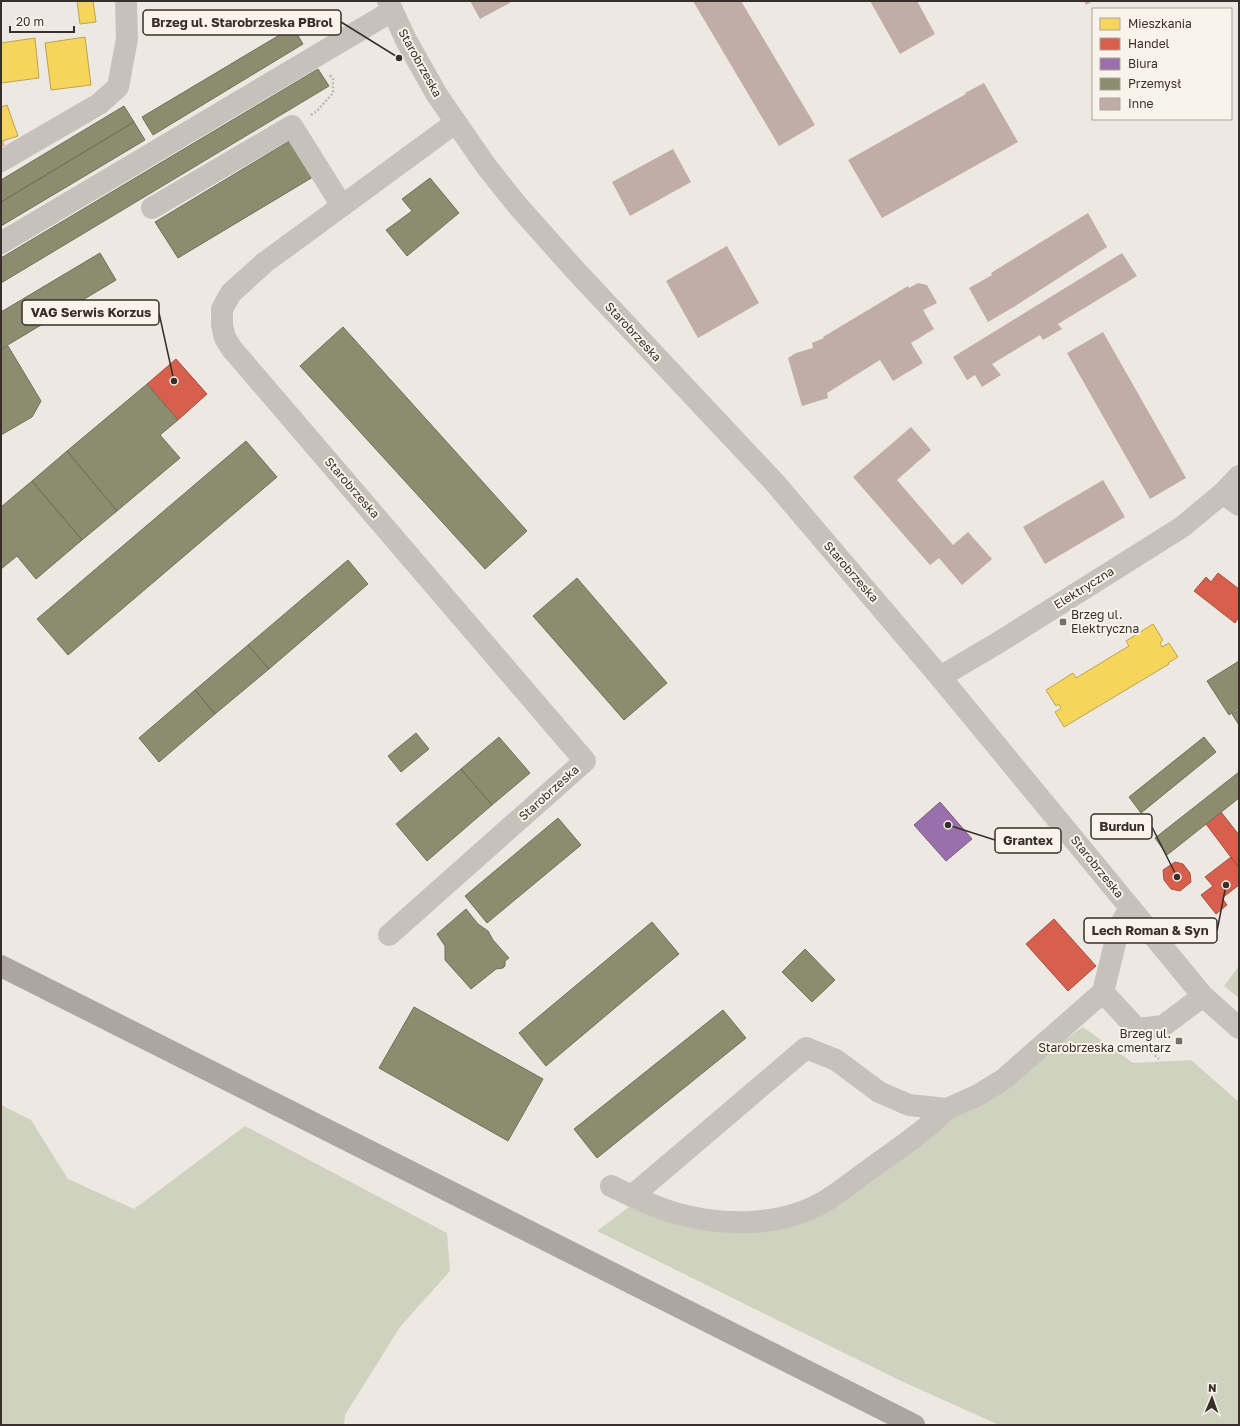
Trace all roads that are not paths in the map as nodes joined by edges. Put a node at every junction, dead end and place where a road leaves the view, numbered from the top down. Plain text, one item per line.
1 (126, 1) edge
2 (390, 6) edge
3 (455, 123) junction
4 (1, 162) edge
5 (342, 206) junction
6 (152, 208) dead end
7 (1, 243) edge
8 (1239, 476) edge
9 (1231, 499) edge
10 (940, 677) junction
11 (1130, 908) junction
12 (389, 935) dead end
13 (1, 966) edge
14 (1103, 992) junction
15 (1203, 996) junction
16 (1239, 1028) edge
17 (947, 1109) junction
18 (611, 1186) dead end
19 (632, 1196) junction
20 (914, 1425) edge

1 - 4 street
2 - 3 street, Starobrzeska
2 - 7 street
3 - 5 street, Starobrzeska
3 - 10 street, Starobrzeska
5 - 6 street
5 - 12 street, Starobrzeska
8 - 9 street, Elektryczna
9 - 10 street, Elektryczna
10 - 11 street, Starobrzeska
11 - 14 street
11 - 15 street, Starobrzeska
13 - 20 main road
14 - 15 street
14 - 17 street
15 - 16 street, Starobrzeska
17 - 19 street
17 - 19 street
18 - 19 street

